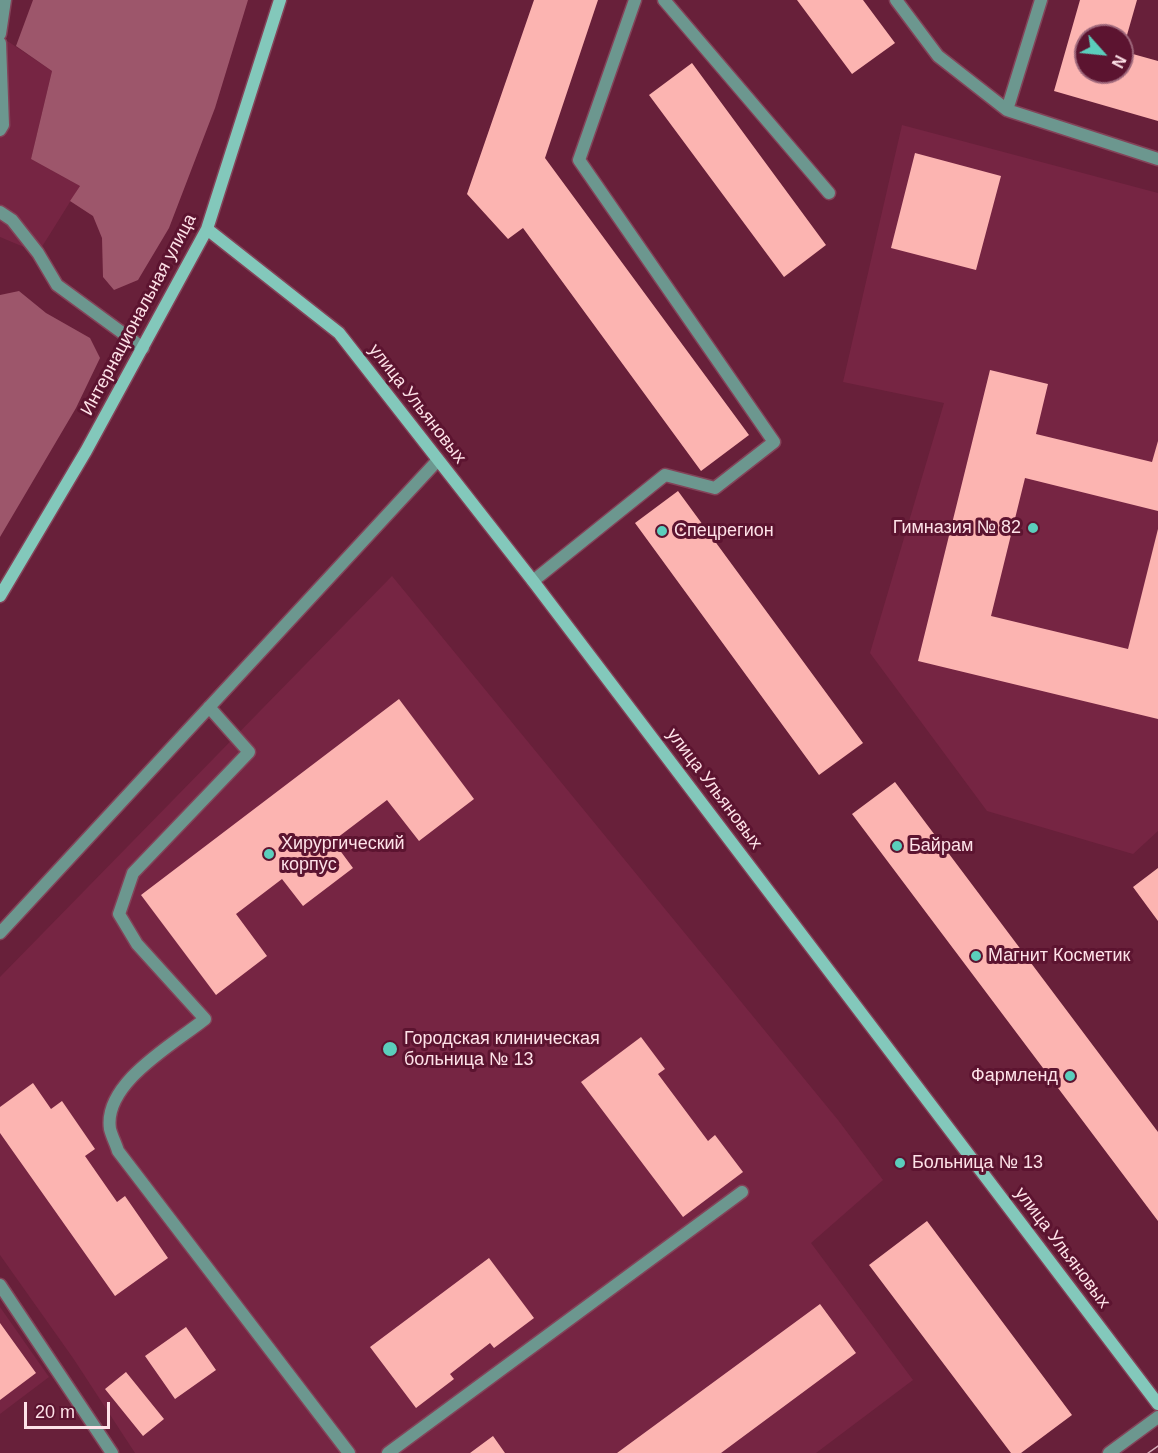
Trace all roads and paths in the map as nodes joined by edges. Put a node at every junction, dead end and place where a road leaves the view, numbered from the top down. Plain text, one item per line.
1 (5, 0) edge
2 (280, 0) edge
3 (635, 0) edge
4 (664, 0) edge
5 (896, 0) edge
6 (1041, 0) edge
7 (0, 34) edge
8 (0, 43) edge
9 (1007, 110) junction
10 (0, 130) edge
11 (1158, 159) edge
12 (829, 193) dead end
13 (0, 212) edge
14 (207, 229) junction
15 (142, 348) junction
16 (438, 460) junction
17 (533, 581) junction
18 (0, 596) edge
19 (209, 707) junction
20 (0, 933) edge
21 (742, 1192) dead end
22 (0, 1285) edge
23 (1158, 1404) edge
24 (1158, 1417) edge
25 (112, 1453) edge
26 (349, 1453) edge
27 (388, 1453) edge
28 (1109, 1453) edge

1 - 7 street
2 - 14 main road, Интернациональная улица
3 - 17 street
4 - 12 street
5 - 9 street
6 - 9 street
8 - 10 street
9 - 11 street
13 - 15 street
14 - 15 main road, Интернациональная улица
14 - 16 main road, улица Ульяновых
15 - 18 main road, Интернациональная улица
16 - 17 main road, улица Ульяновых
16 - 19 street
17 - 23 main road, улица Ульяновых
19 - 20 street
19 - 26 street
21 - 27 street
22 - 25 street
24 - 28 street

